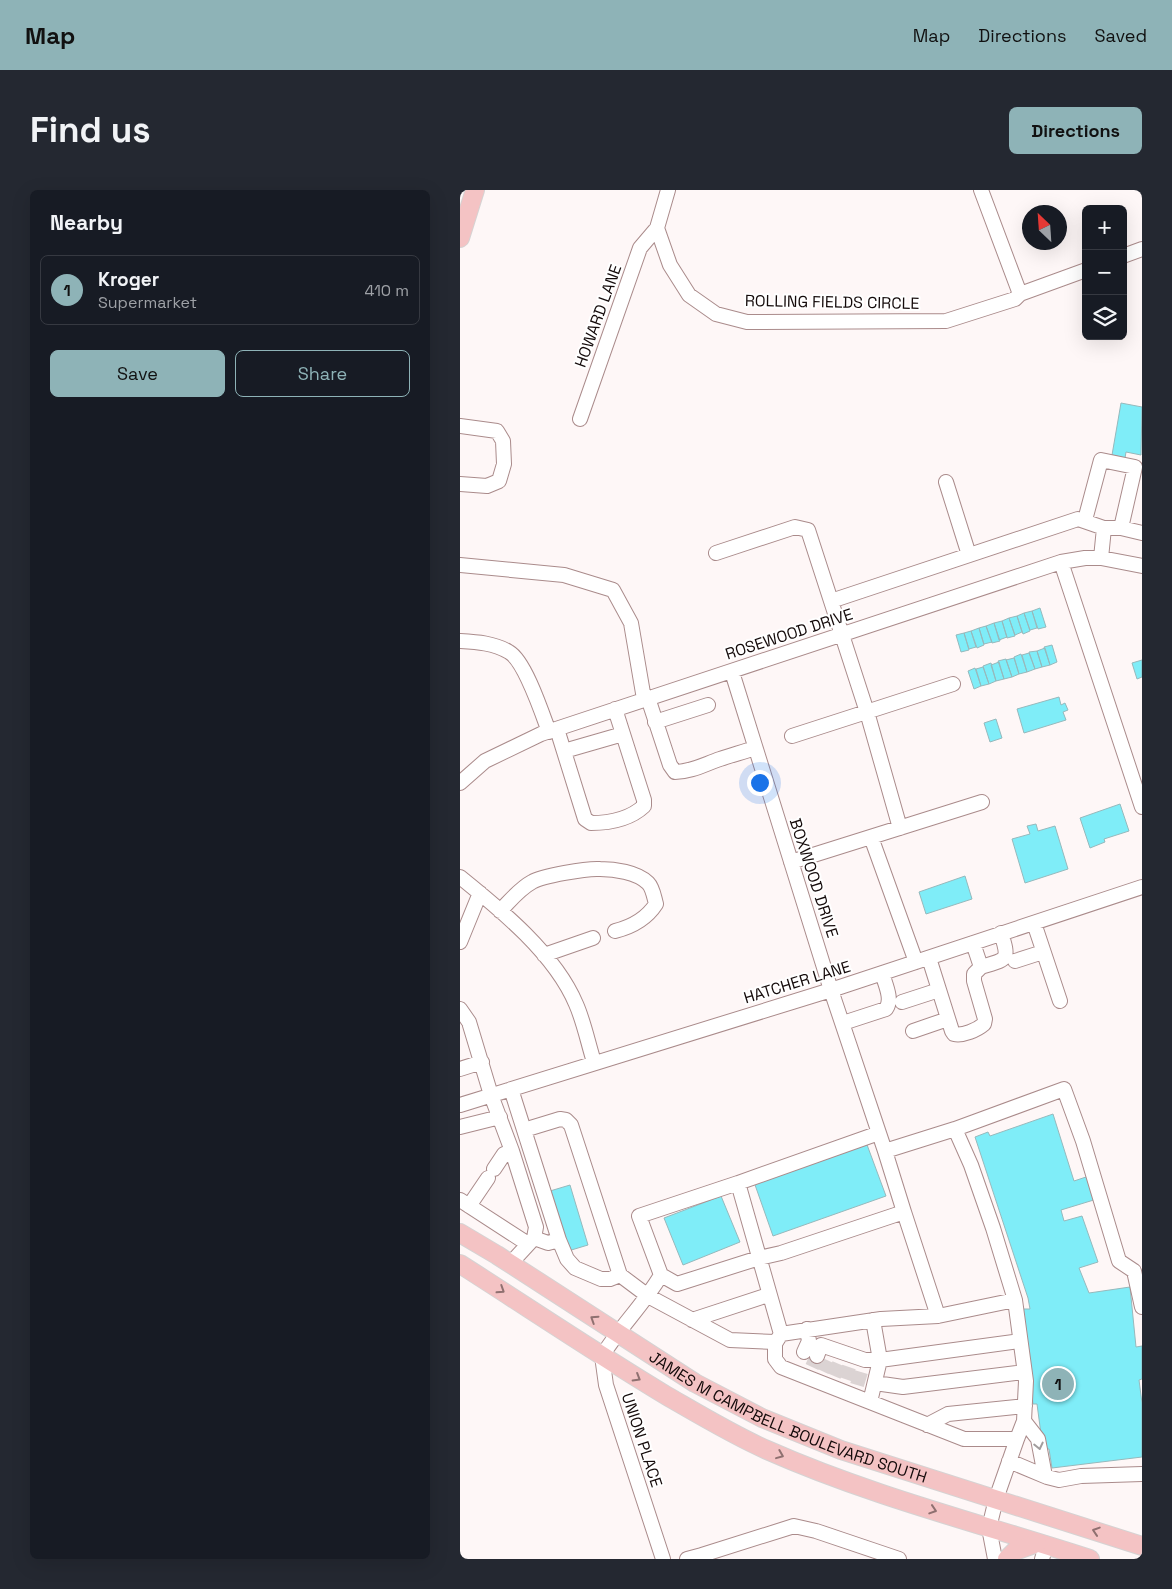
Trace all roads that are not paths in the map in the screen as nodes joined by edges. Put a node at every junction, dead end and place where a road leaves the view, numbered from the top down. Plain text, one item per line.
1 (475, 190) edge
2 (668, 190) edge
3 (981, 190) edge
4 (657, 228) junction
5 (460, 238) edge
6 (1142, 249) edge
7 (1127, 255) edge
8 (1082, 271) edge
9 (1020, 294) junction
10 (580, 419) dead end
11 (460, 426) edge
12 (946, 482) dead end
13 (460, 484) edge
14 (1085, 520) junction
15 (1104, 528) junction
16 (1121, 528) junction
17 (1142, 532) edge
18 (716, 553) dead end
19 (969, 555) junction
20 (1101, 558) junction
21 (1061, 562) junction
22 (460, 565) edge
23 (1142, 566) edge
24 (831, 601) junction
25 (842, 635) junction
26 (460, 640) edge
27 (732, 672) junction
28 (953, 684) dead end
29 (646, 698) junction
30 (708, 705) dead end
31 (615, 709) junction
32 (867, 712) junction
33 (655, 722) junction
34 (554, 730) junction
35 (623, 734) junction
36 (792, 736) dead end
37 (755, 748) junction
38 (564, 752) junction
39 (460, 783) edge
40 (982, 802) dead end
41 (1142, 807) edge
42 (900, 828) junction
43 (871, 837) junction
44 (791, 862) junction
45 (460, 877) edge
46 (1142, 887) edge
47 (480, 893) junction
48 (500, 911) junction
49 (1034, 923) junction
50 (615, 931) dead end
51 (1001, 934) junction
52 (592, 938) dead end
53 (460, 942) edge
54 (973, 943) junction
55 (1043, 952) junction
56 (544, 955) junction
57 (922, 960) junction
58 (1015, 961) dead end
59 (981, 967) junction
60 (882, 973) junction
61 (832, 990) junction
62 (939, 990) junction
63 (1060, 1001) dead end
64 (902, 1002) dead end
65 (460, 1009) edge
66 (948, 1019) junction
67 (843, 1023) junction
68 (913, 1031) dead end
69 (482, 1062) junction
70 (594, 1062) junction
71 (460, 1070) edge
72 (511, 1089) junction
73 (492, 1095) junction
74 (460, 1104) edge
75 (500, 1118) junction
76 (955, 1129) junction
77 (461, 1130) edge
78 (524, 1130) junction
79 (879, 1133) junction
80 (512, 1151) junction
81 (885, 1151) junction
82 (738, 1183) junction
83 (465, 1203) edge
84 (904, 1212) junction
85 (460, 1233) edge
86 (559, 1240) junction
87 (531, 1241) junction
88 (759, 1258) junction
89 (460, 1264) edge
90 (510, 1264) junction
91 (1138, 1270) edge
92 (620, 1275) junction
93 (662, 1275) junction
94 (768, 1295) junction
95 (648, 1296) junction
96 (1015, 1300) junction
97 (1142, 1307) edge
98 (938, 1316) junction
99 (692, 1320) junction
100 (873, 1320) junction
101 (616, 1334) junction
102 (778, 1338) junction
103 (1020, 1341) junction
104 (602, 1356) junction
105 (880, 1360) junction
106 (830, 1366) junction
107 (1024, 1372) junction
108 (875, 1383) junction
109 (870, 1402) junction
110 (1025, 1406) junction
111 (1024, 1421) junction
112 (927, 1425) junction
113 (1016, 1439) junction
114 (1009, 1461) junction
115 (1142, 1474) edge
116 (1045, 1476) junction
117 (996, 1499) junction
118 (989, 1528) junction
119 (1142, 1546) edge
120 (1042, 1549) edge
121 (703, 1557) edge
122 (1082, 1558) edge
123 (663, 1559) edge
124 (687, 1559) edge
125 (899, 1559) edge
126 (995, 1559) edge
127 (1006, 1559) edge

1 - 5 main road
2 - 4 street
3 - 9 street
4 - 9 street, ROLLING FIELDS CIRCLE
4 - 10 street, HOWARD LANE
6 - 7 street
8 - 9 street, ROLLING FIELDS CIRCLE
11 - 13 street
12 - 19 street
14 - 15 street
14 - 16 street
14 - 19 street
15 - 16 street
15 - 20 street
16 - 17 street
18 - 24 street
19 - 24 street
20 - 21 street, ROSEWOOD DRIVE
20 - 23 street, ROSEWOOD DRIVE
21 - 25 street, ROSEWOOD DRIVE
21 - 41 street
22 - 29 street
24 - 25 street
25 - 27 street, ROSEWOOD DRIVE
25 - 32 street
26 - 34 street
27 - 29 street, ROSEWOOD DRIVE
27 - 37 street, BOXWOOD DRIVE
28 - 32 street
29 - 31 street, ROSEWOOD DRIVE
29 - 33 street
30 - 33 street
31 - 34 street, ROSEWOOD DRIVE
31 - 35 street
32 - 36 street
32 - 42 street
33 - 37 street
34 - 38 street
34 - 39 street, ROSEWOOD DRIVE
35 - 38 street
35 - 38 street
37 - 44 street, BOXWOOD DRIVE
40 - 42 street
42 - 43 street
43 - 44 street
43 - 57 street
44 - 61 street, BOXWOOD DRIVE
45 - 47 street
46 - 49 street, HATCHER LANE
47 - 48 street
47 - 53 street
48 - 50 street
48 - 56 street
49 - 51 street, HATCHER LANE
49 - 55 street
51 - 54 street, HATCHER LANE
51 - 59 street
52 - 56 street
54 - 57 street, HATCHER LANE
54 - 59 street
55 - 58 street
55 - 63 street
56 - 70 street
57 - 60 street, HATCHER LANE
57 - 62 street
59 - 66 street
60 - 61 street, HATCHER LANE
60 - 67 street
61 - 67 street, BOXWOOD DRIVE
61 - 70 street, HATCHER LANE
62 - 64 street
62 - 66 street
65 - 69 street
66 - 68 street
67 - 79 street, BOXWOOD DRIVE
69 - 71 street
69 - 73 street
70 - 72 street, HATCHER LANE
72 - 73 street, HATCHER LANE
72 - 78 street
73 - 74 street, HATCHER LANE
73 - 75 street
75 - 77 street
75 - 80 street
76 - 81 street
76 - 91 street
76 - 96 street
78 - 86 street
78 - 92 street
79 - 81 street, BOXWOOD DRIVE
79 - 82 street
80 - 83 street
80 - 87 street
81 - 84 street, BOXWOOD DRIVE
82 - 88 street
82 - 93 street
83 - 87 street
84 - 88 street
84 - 98 street, BOXWOOD DRIVE
85 - 90 main road, JAMES M CAMPBELL BOULEVARD SOUTH
86 - 87 street
86 - 92 street
87 - 90 street
88 - 93 street
88 - 94 street
89 -> 104 main road, JAMES M CAMPBELL BOULEVARD SOUTH
101 -> 90 main road, JAMES M CAMPBELL BOULEVARD SOUTH
91 - 97 street
92 - 95 street
93 - 95 street
94 - 99 street
94 - 102 street
95 - 99 street
95 - 101 street
96 - 98 street
96 - 103 street
98 - 100 street
99 - 102 street
100 - 105 street
100 - 106 street
101 - 104 street
101 - 117 main road, JAMES M CAMPBELL BOULEVARD SOUTH
102 - 106 street
102 - 106 street
103 - 105 street
103 - 107 street
104 -> 118 main road, JAMES M CAMPBELL BOULEVARD SOUTH
104 - 123 street, UNION PLACE
105 - 106 street
105 - 108 street
106 - 109 street
107 - 108 street
107 - 110 street
108 - 109 street
109 - 112 street
110 - 111 street
110 - 112 street
111 - 113 street
111 -> 116 street
112 - 113 street
113 - 114 street
114 - 116 street
114 - 117 street
115 - 116 street
117 - 118 street
119 -> 117 main road, JAMES M CAMPBELL BOULEVARD SOUTH
118 - 120 main road, JAMES M CAMPBELL BOULEVARD SOUTH
118 - 126 street
120 - 122 main road, JAMES M CAMPBELL BOULEVARD SOUTH
120 - 127 main road
121 - 124 street
121 - 125 street

